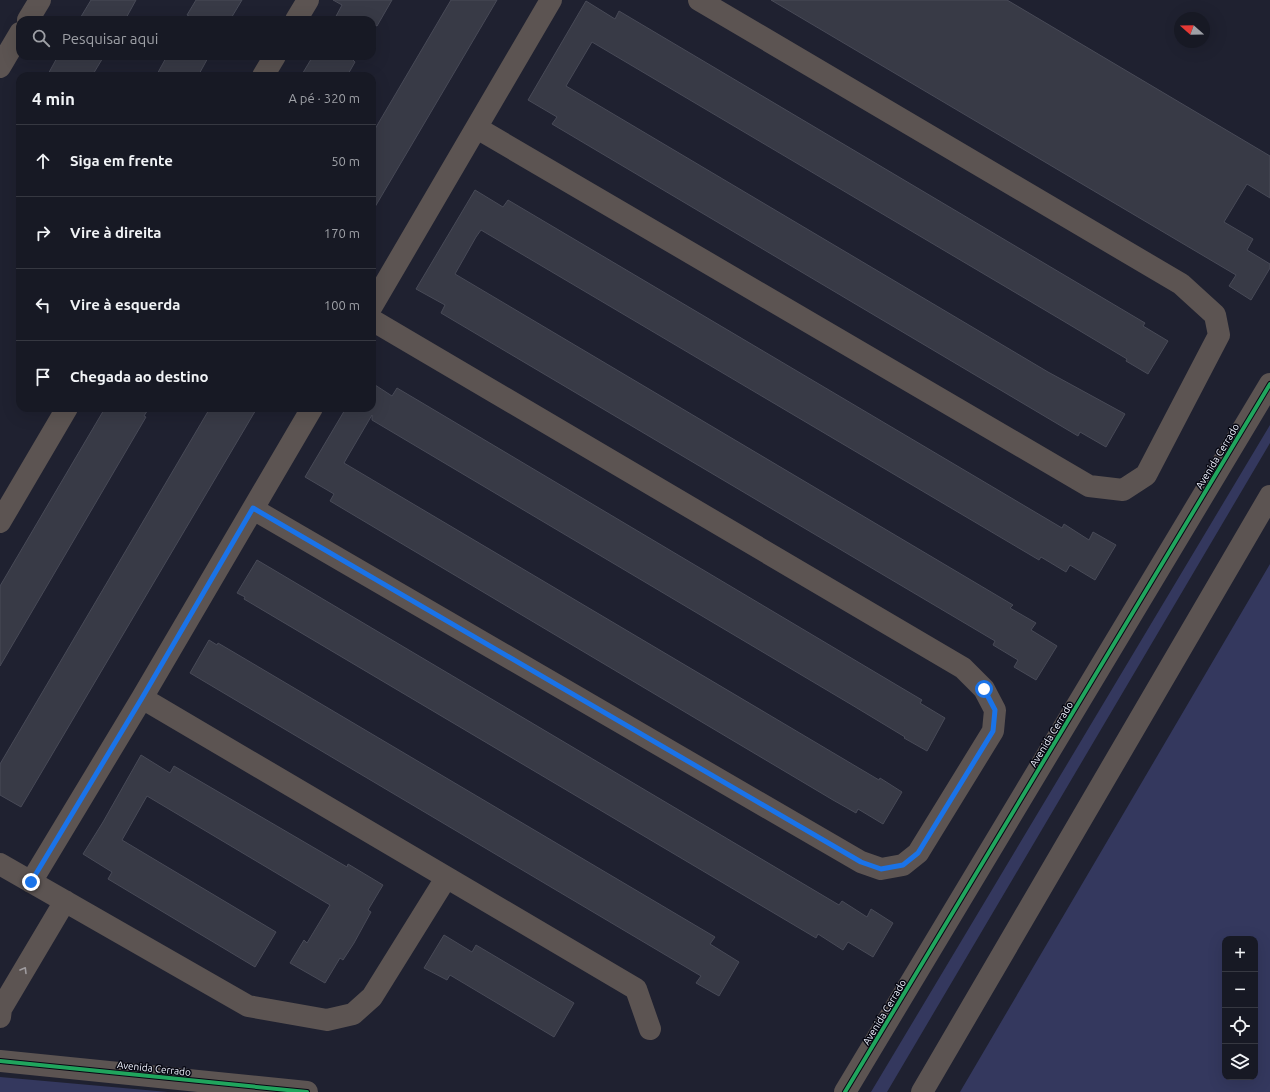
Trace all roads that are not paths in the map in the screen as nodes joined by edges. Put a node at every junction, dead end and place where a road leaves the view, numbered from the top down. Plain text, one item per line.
1 (40, 0) edge
2 (308, 0) edge
3 (551, 0) edge
4 (699, 0) edge
5 (30, 16) edge
6 (298, 16) edge
7 (16, 40) edge
8 (273, 60) edge
9 (0, 67) edge
10 (265, 72) edge
11 (477, 128) junction
12 (376, 299) edge
13 (376, 322) edge
14 (1270, 384) edge
15 (65, 412) edge
16 (310, 412) edge
17 (1270, 496) edge
18 (253, 508) junction
19 (0, 522) edge
20 (142, 698) junction
21 (2, 871) edge
22 (446, 878) junction
23 (31, 882) junction
24 (65, 902) junction
25 (0, 1006) edge
26 (650, 1030) dead end
27 (0, 1061) edge
28 (307, 1092) edge
29 (845, 1092) edge
30 (922, 1092) edge

1 - 5 street
2 - 6 street
3 - 11 street
4 - 11 street
7 - 9 street
8 - 10 street
11 - 12 street
13 - 18 street
14 - 29 street, Avenida Cerrado
15 - 19 street
16 - 18 street
17 - 30 street
18 - 20 street
20 - 22 street
20 - 23 street
21 - 23 street
22 - 24 street
22 - 26 street
23 - 24 street
25 -> 24 street
27 - 28 street, Avenida Cerrado

